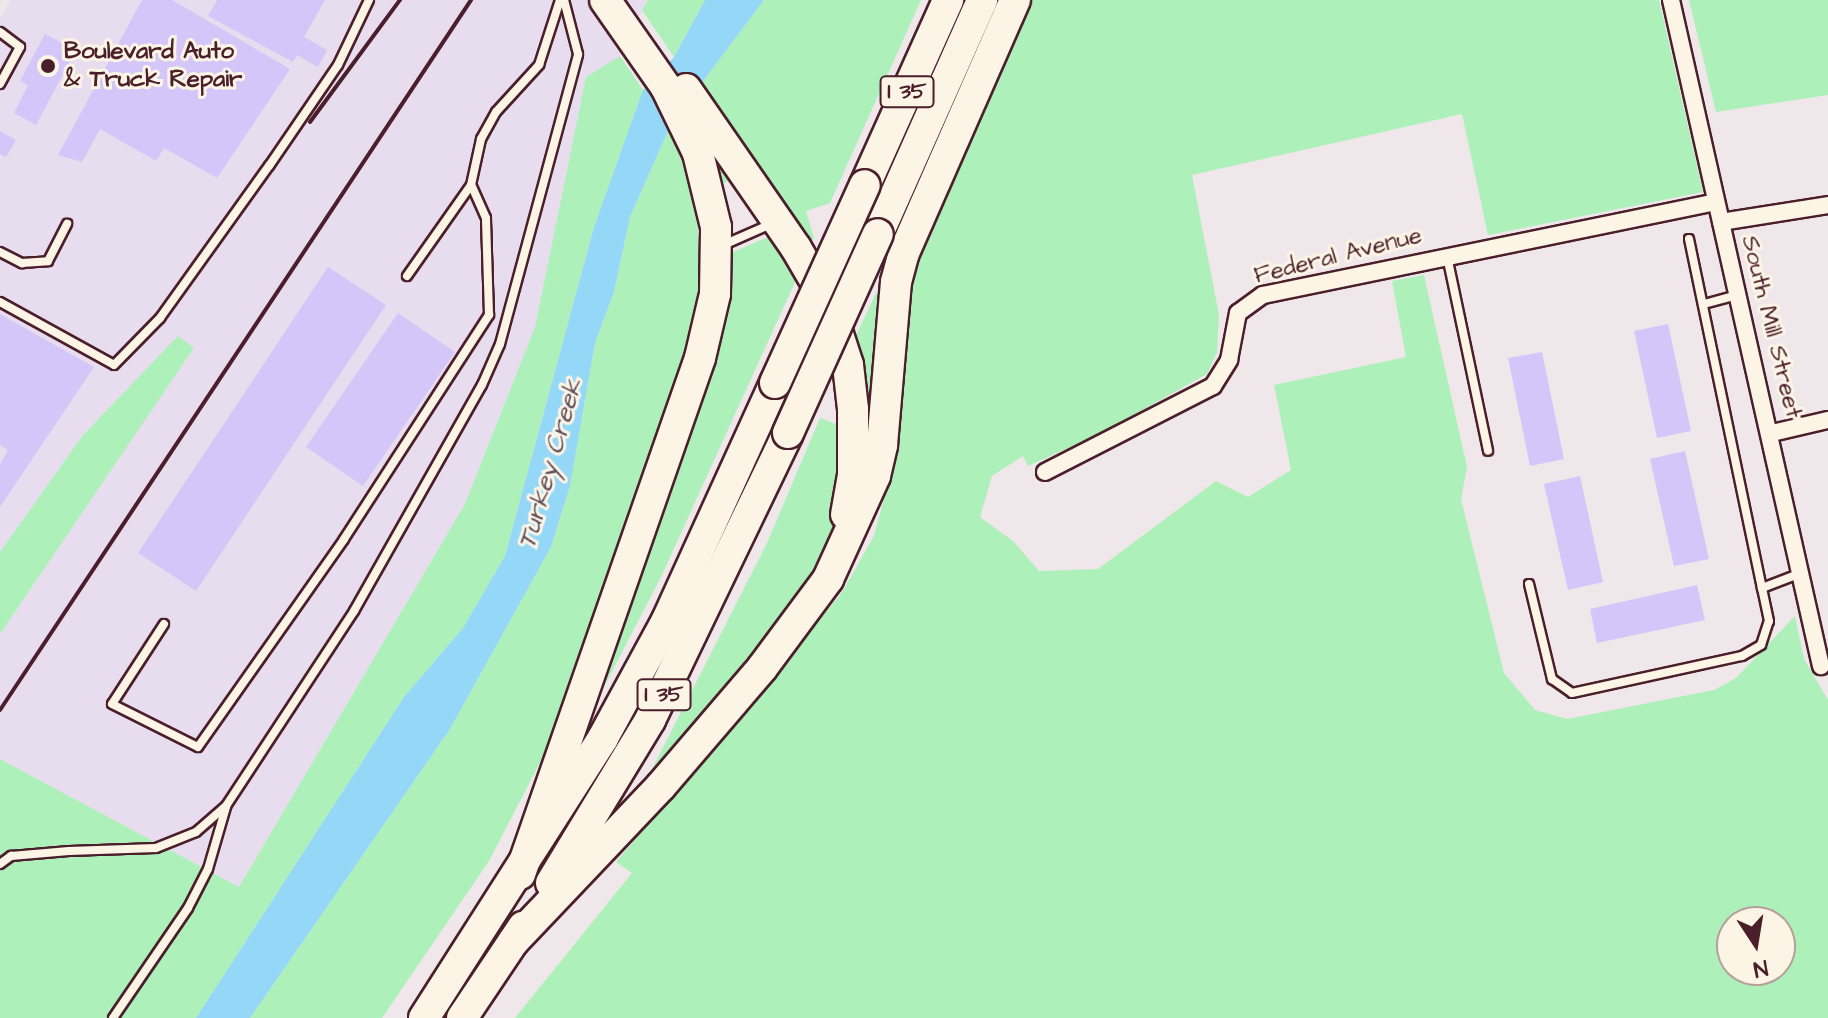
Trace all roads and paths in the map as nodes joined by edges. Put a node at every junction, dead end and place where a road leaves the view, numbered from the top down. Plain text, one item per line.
1 (369, 0) edge
2 (562, 0) edge
3 (605, 0) edge
4 (623, 0) edge
5 (948, 0) edge
6 (982, 0) edge
7 (1015, 0) edge
8 (1671, 0) edge
9 (0, 32) edge
10 (0, 84) edge
11 (471, 185) junction
12 (1716, 202) junction
13 (1828, 205) edge
14 (778, 221) junction
15 (1721, 222) junction
16 (67, 224) dead end
17 (1689, 239) dead end
18 (717, 248) junction
19 (0, 252) edge
20 (1447, 254) junction
21 (407, 276) dead end
22 (1739, 295) junction
23 (0, 302) edge
24 (1704, 304) junction
25 (1828, 420) edge
26 (1772, 433) junction
27 (1488, 451) dead end
28 (1045, 472) dead end
29 (837, 563) junction
30 (1802, 573) junction
31 (1529, 584) dead end
32 (1762, 588) junction
33 (164, 624) dead end
34 (1821, 666) dead end
35 (226, 806) junction
36 (0, 864) edge
37 (520, 874) junction
38 (513, 942) junction
39 (113, 1018) edge
40 (424, 1018) edge
41 (462, 1018) edge

1 - 23 lane
2 - 11 lane
2 - 35 lane
3 - 18 highway
4 - 14 highway
5 - 37 highway, I 35, bridge
6 - 38 highway, I 35, bridge
7 - 29 highway
8 - 12 street, South Mill Street
9 - 10 lane
11 - 21 lane
11 - 33 lane
12 - 15 street, South Mill Street
12 - 20 street, Federal Avenue
13 - 15 street
14 - 18 lane
14 - 29 highway
15 - 22 street, South Mill Street
16 - 19 lane
17 - 24 lane
18 - 37 highway
20 - 27 lane
20 - 28 street, Federal Avenue
22 - 24 lane
22 - 26 street, South Mill Street
24 - 32 lane
25 - 26 street
26 - 30 street, South Mill Street
29 - 38 highway
30 - 32 lane
30 - 34 street, South Mill Street
31 - 32 lane
35 - 36 lane
35 - 39 lane
37 - 40 highway, I 35
38 - 41 highway, I 35

